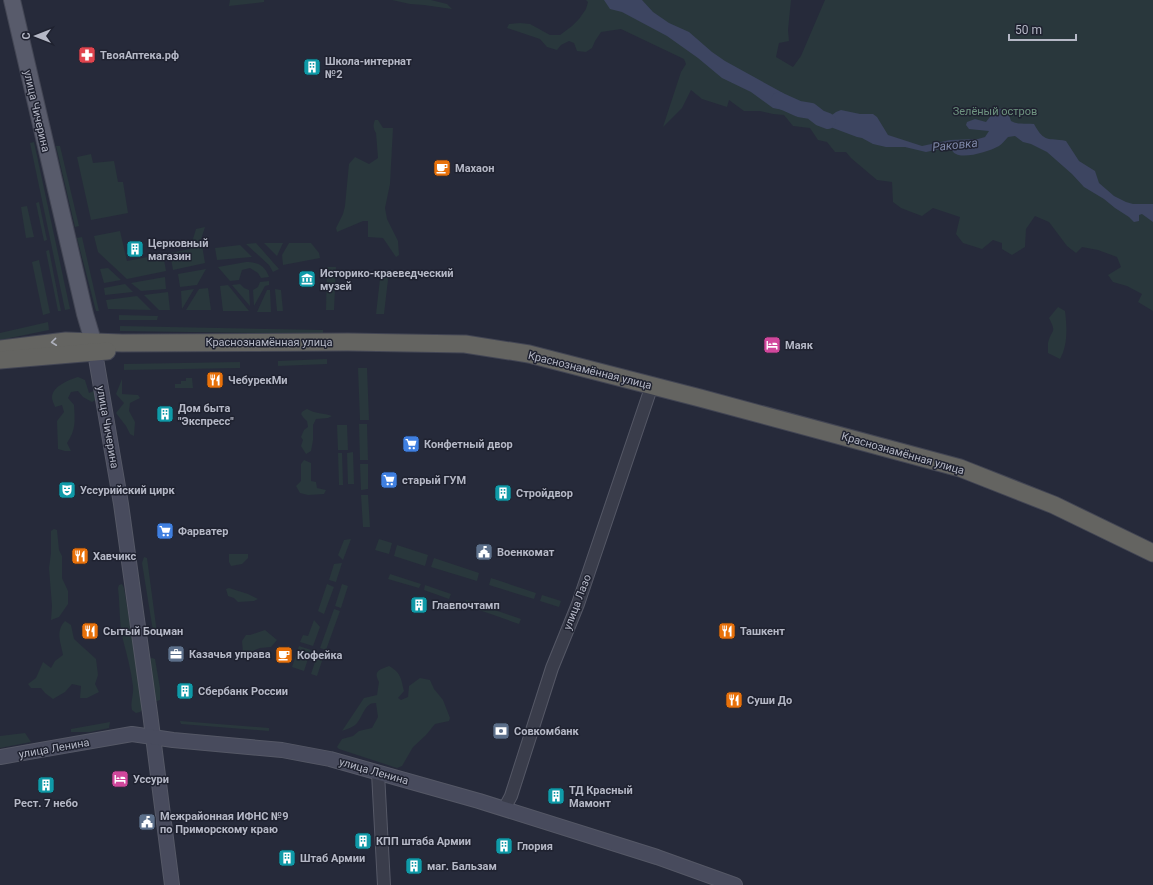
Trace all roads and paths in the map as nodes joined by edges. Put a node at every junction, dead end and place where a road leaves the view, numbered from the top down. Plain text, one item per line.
1 (12, 0) edge
2 (94, 346) junction
3 (0, 349) edge
4 (529, 358) junction
5 (0, 360) edge
6 (649, 394) junction
7 (749, 416) junction
8 (976, 480) junction
9 (1153, 553) edge
10 (1153, 563) edge
11 (153, 736) junction
12 (0, 756) edge
13 (378, 773) junction
14 (504, 809) junction
15 (172, 885) edge
16 (384, 885) edge
17 (735, 885) edge

1 - 2 main road, улица Чичерина
2 -> 3 highway, Краснознамённая улица
2 - 4 highway, Краснознамённая улица
2 - 4 highway, Краснознамённая улица
2 - 5 highway, Краснознамённая улица
2 - 11 main road, улица Чичерина
4 - 6 highway, Краснознамённая улица
4 - 7 highway, Краснознамённая улица
6 - 7 highway, Краснознамённая улица
6 - 14 street, улица Лазо
7 - 8 highway, Краснознамённая улица
8 - 9 highway, Краснознамённая улица
8 - 10 highway, Краснознамённая улица
11 - 12 main road, улица Ленина
11 - 13 main road, улица Ленина
11 - 15 main road, улица Чичерина
13 - 14 main road, улица Ленина
13 - 16 street
14 - 17 main road, улица Ленина

